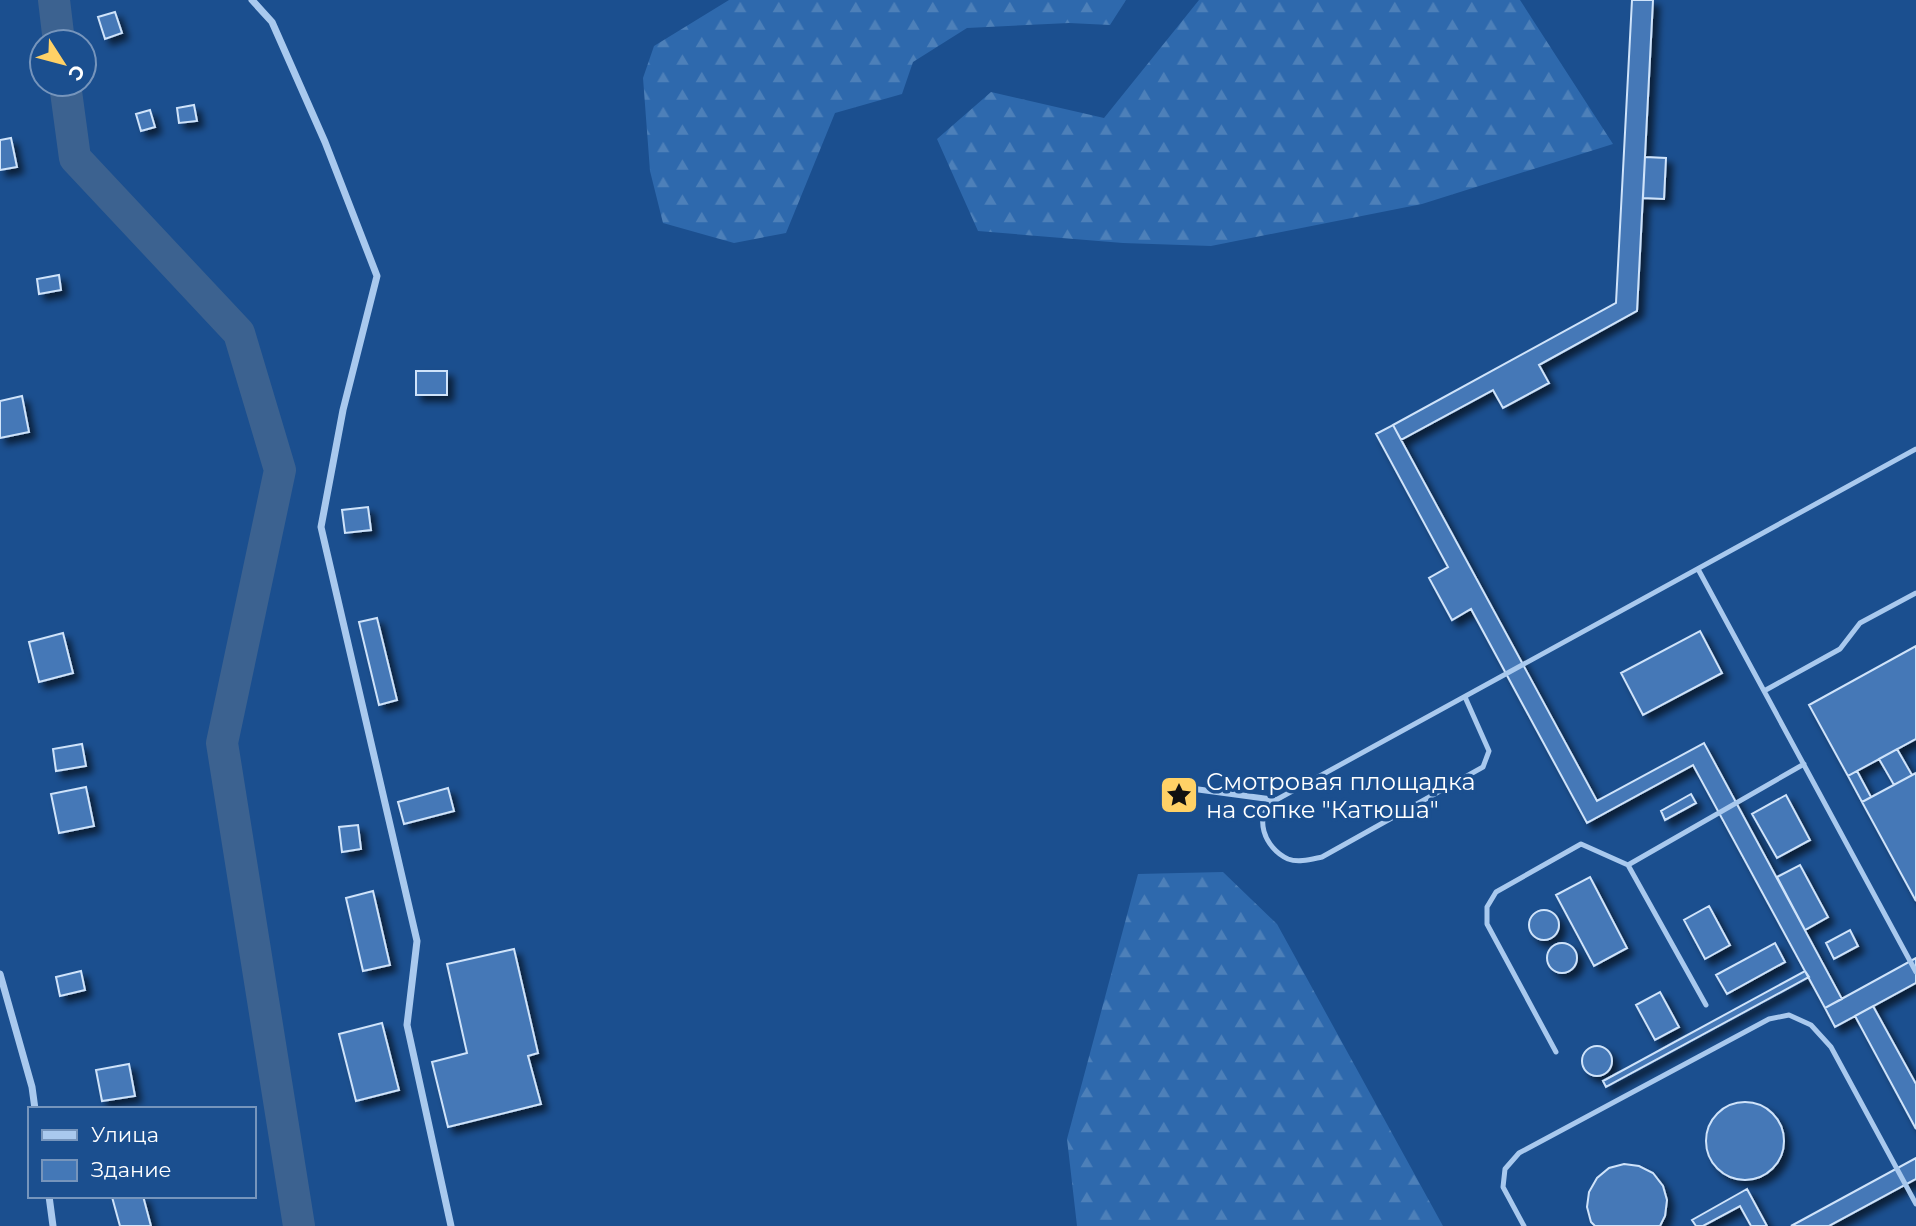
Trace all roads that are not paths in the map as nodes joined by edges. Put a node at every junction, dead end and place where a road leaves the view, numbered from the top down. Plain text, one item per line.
1 (252, 0) edge
2 (1916, 449) edge
3 (1698, 569) junction
4 (1916, 593) edge
5 (1764, 691) junction
6 (1465, 697) junction
7 (1804, 764) junction
8 (1179, 795) dead end
9 (1276, 800) junction
10 (1628, 865) junction
11 (1916, 972) edge
12 (0, 974) edge
13 (1706, 1005) dead end
14 (1556, 1052) dead end
15 (35, 1107) edge
16 (49, 1198) edge
17 (1916, 1204) edge
18 (53, 1226) edge
19 (451, 1226) edge
20 (1524, 1226) edge

1 - 19 street
2 - 3 lane
3 - 5 lane
3 - 6 lane
4 - 5 lane
5 - 7 lane
6 - 9 lane
6 - 9 lane
7 - 10 lane
7 - 11 lane
8 - 9 street
10 - 13 lane
10 - 14 lane
12 - 15 street
16 - 18 street
17 - 20 lane

